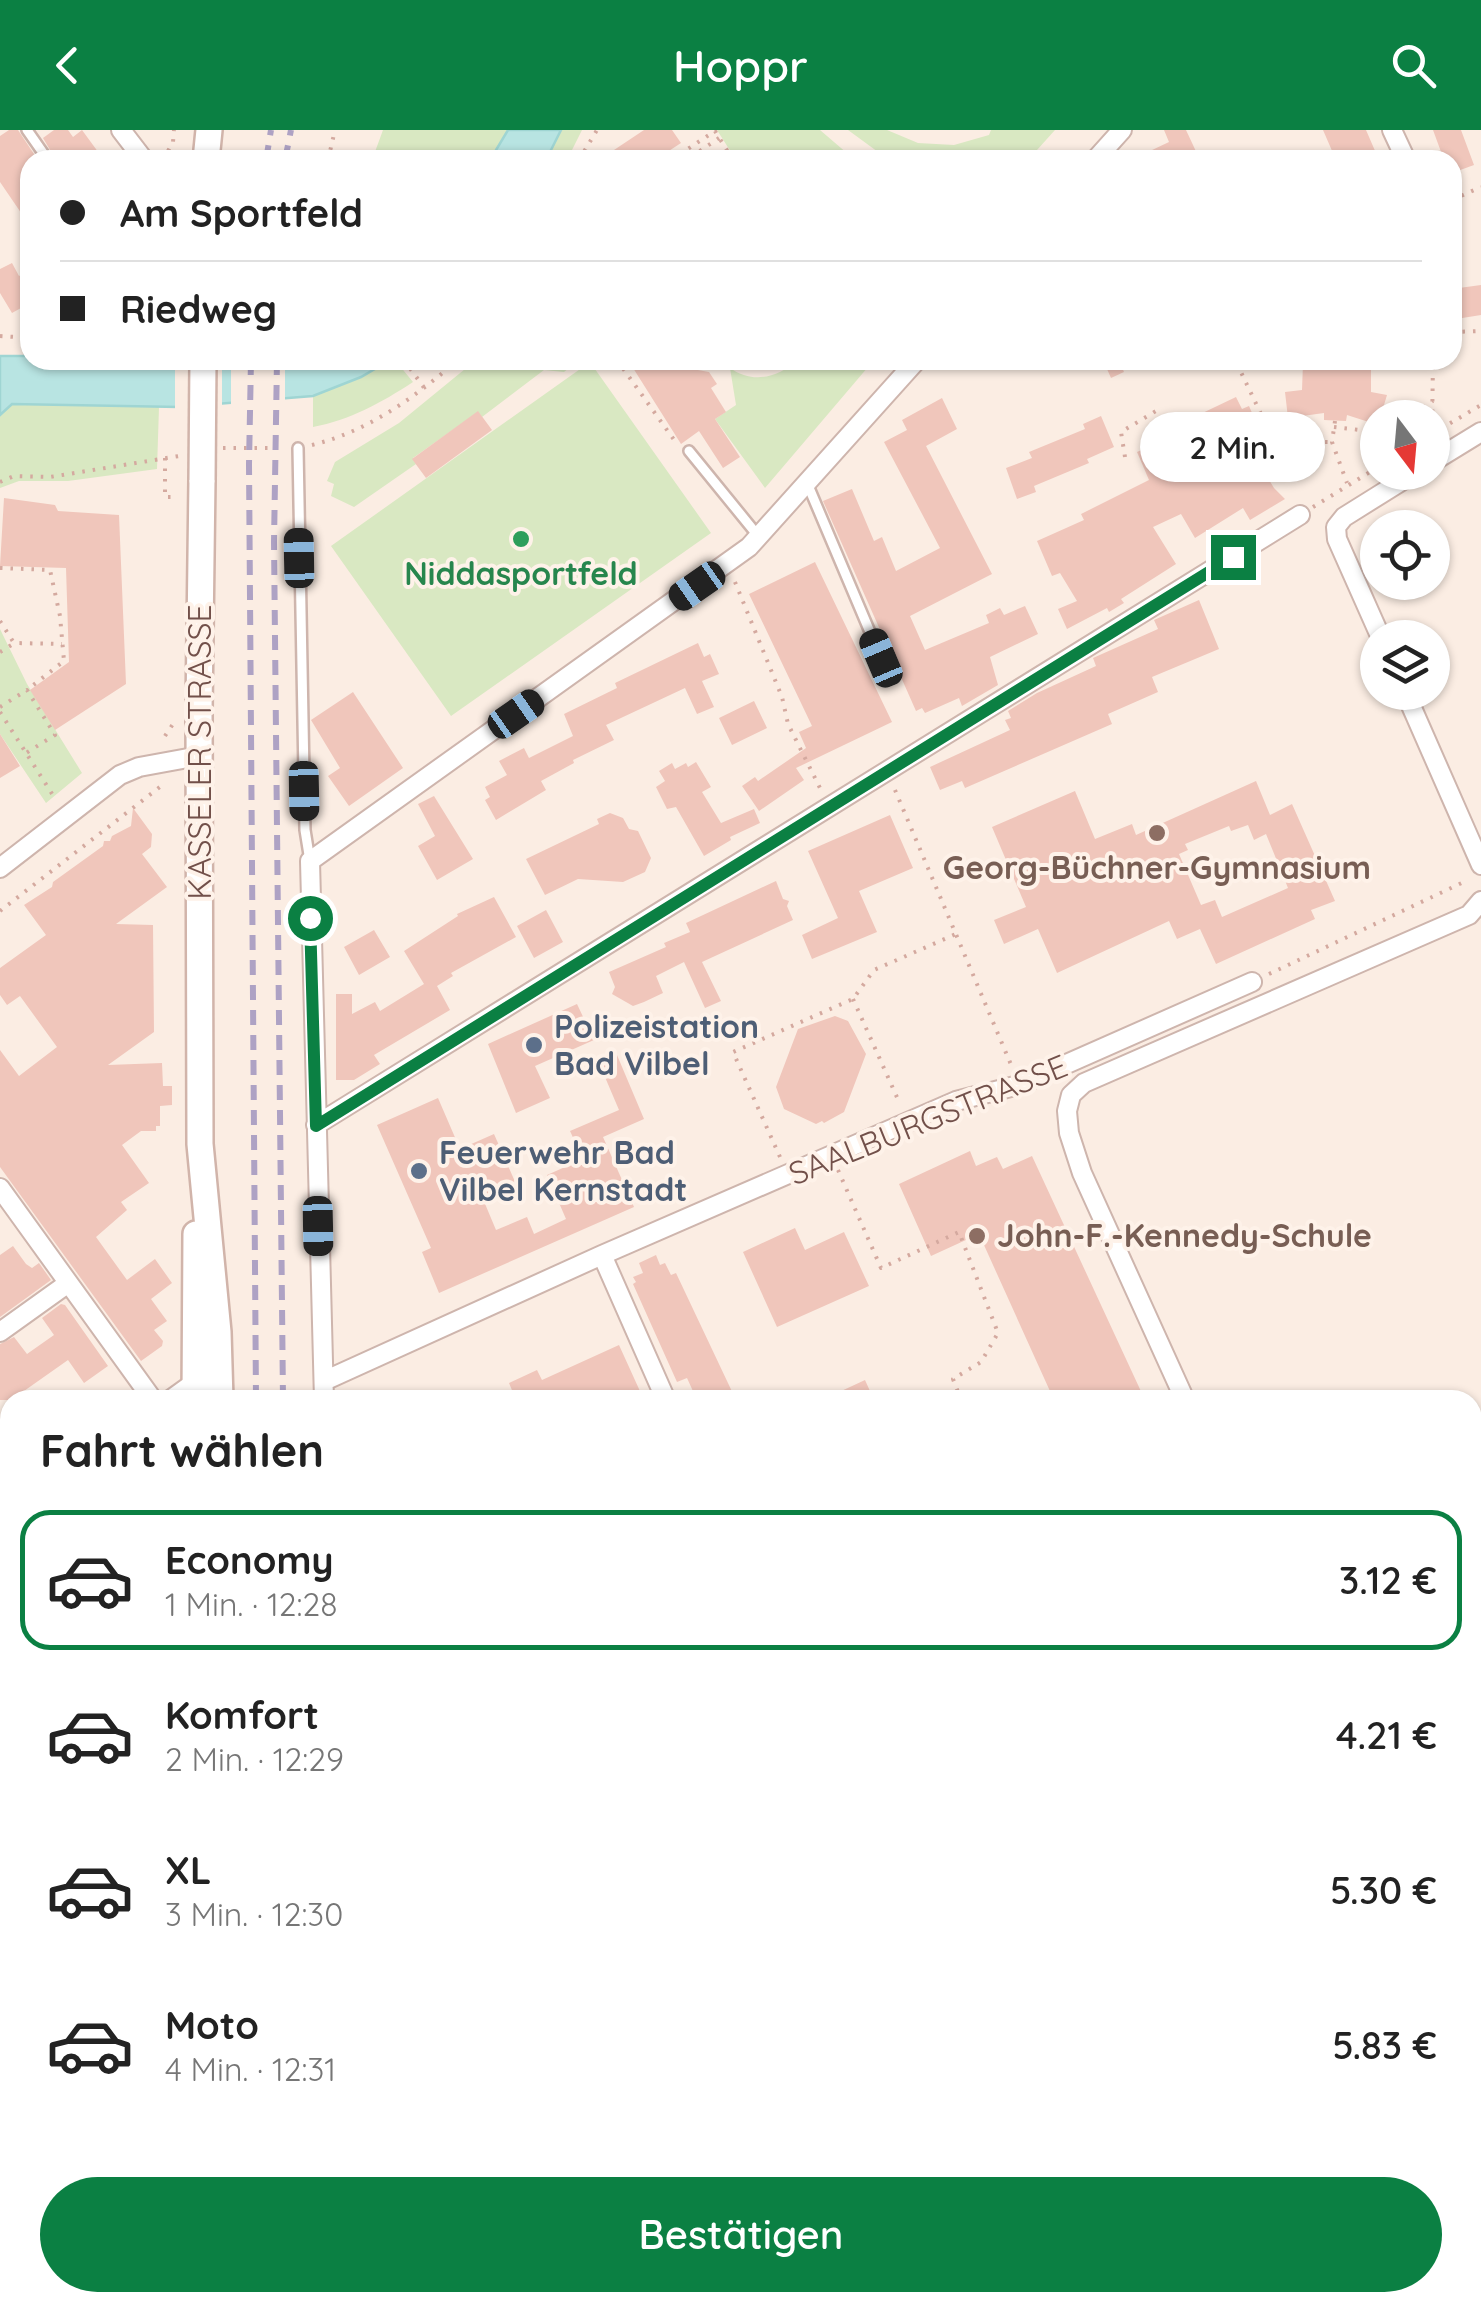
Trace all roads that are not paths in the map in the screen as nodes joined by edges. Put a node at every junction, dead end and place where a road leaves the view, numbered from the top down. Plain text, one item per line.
1 (121, 130) edge
2 (1122, 130) edge
3 (136, 150) edge
4 (1105, 150) edge
5 (203, 370) edge
6 (908, 370) edge
7 (1481, 432) edge
8 (298, 448) road end
9 (689, 451) road end
10 (1450, 451) edge
11 (807, 483) junction
12 (1387, 490) edge
13 (1300, 515) road end
14 (758, 537) junction
15 (1373, 620) edge
16 (881, 658) dead end
17 (1413, 710) edge
18 (199, 756) junction
19 (310, 861) junction
20 (1481, 865) edge
21 (0, 868) edge
22 (1481, 901) edge
23 (1252, 982) road end
24 (316, 1126) junction
25 (200, 1144) junction
26 (0, 1188) edge
27 (602, 1255) junction
28 (67, 1284) junction
29 (0, 1332) edge
30 (146, 1390) edge
31 (195, 1390) edge
32 (220, 1390) edge
33 (324, 1390) edge
34 (326, 1390) edge
35 (662, 1390) edge
36 (1180, 1390) edge

1 - 3 street
2 - 4 street
5 - 18 main road, KASSELER STRASSE, bridge
6 - 11 street
7 - 10 street
8 - 19 lane
9 - 14 lane
11 - 14 street
11 - 16 lane
12 - 15 street
13 - 24 street
14 - 19 street
17 - 20 street
18 - 21 street
18 - 25 main road, KASSELER STRASSE
19 - 24 street
22 - 36 street
23 - 27 street, SAALBURGSTRASSE
24 - 33 street
25 - 31 main road, KASSELER STRASSE
25 - 32 main road, KASSELER STRASSE
26 - 28 street
27 - 34 street, SAALBURGSTRASSE
27 - 35 street
28 - 29 street
28 - 30 street

